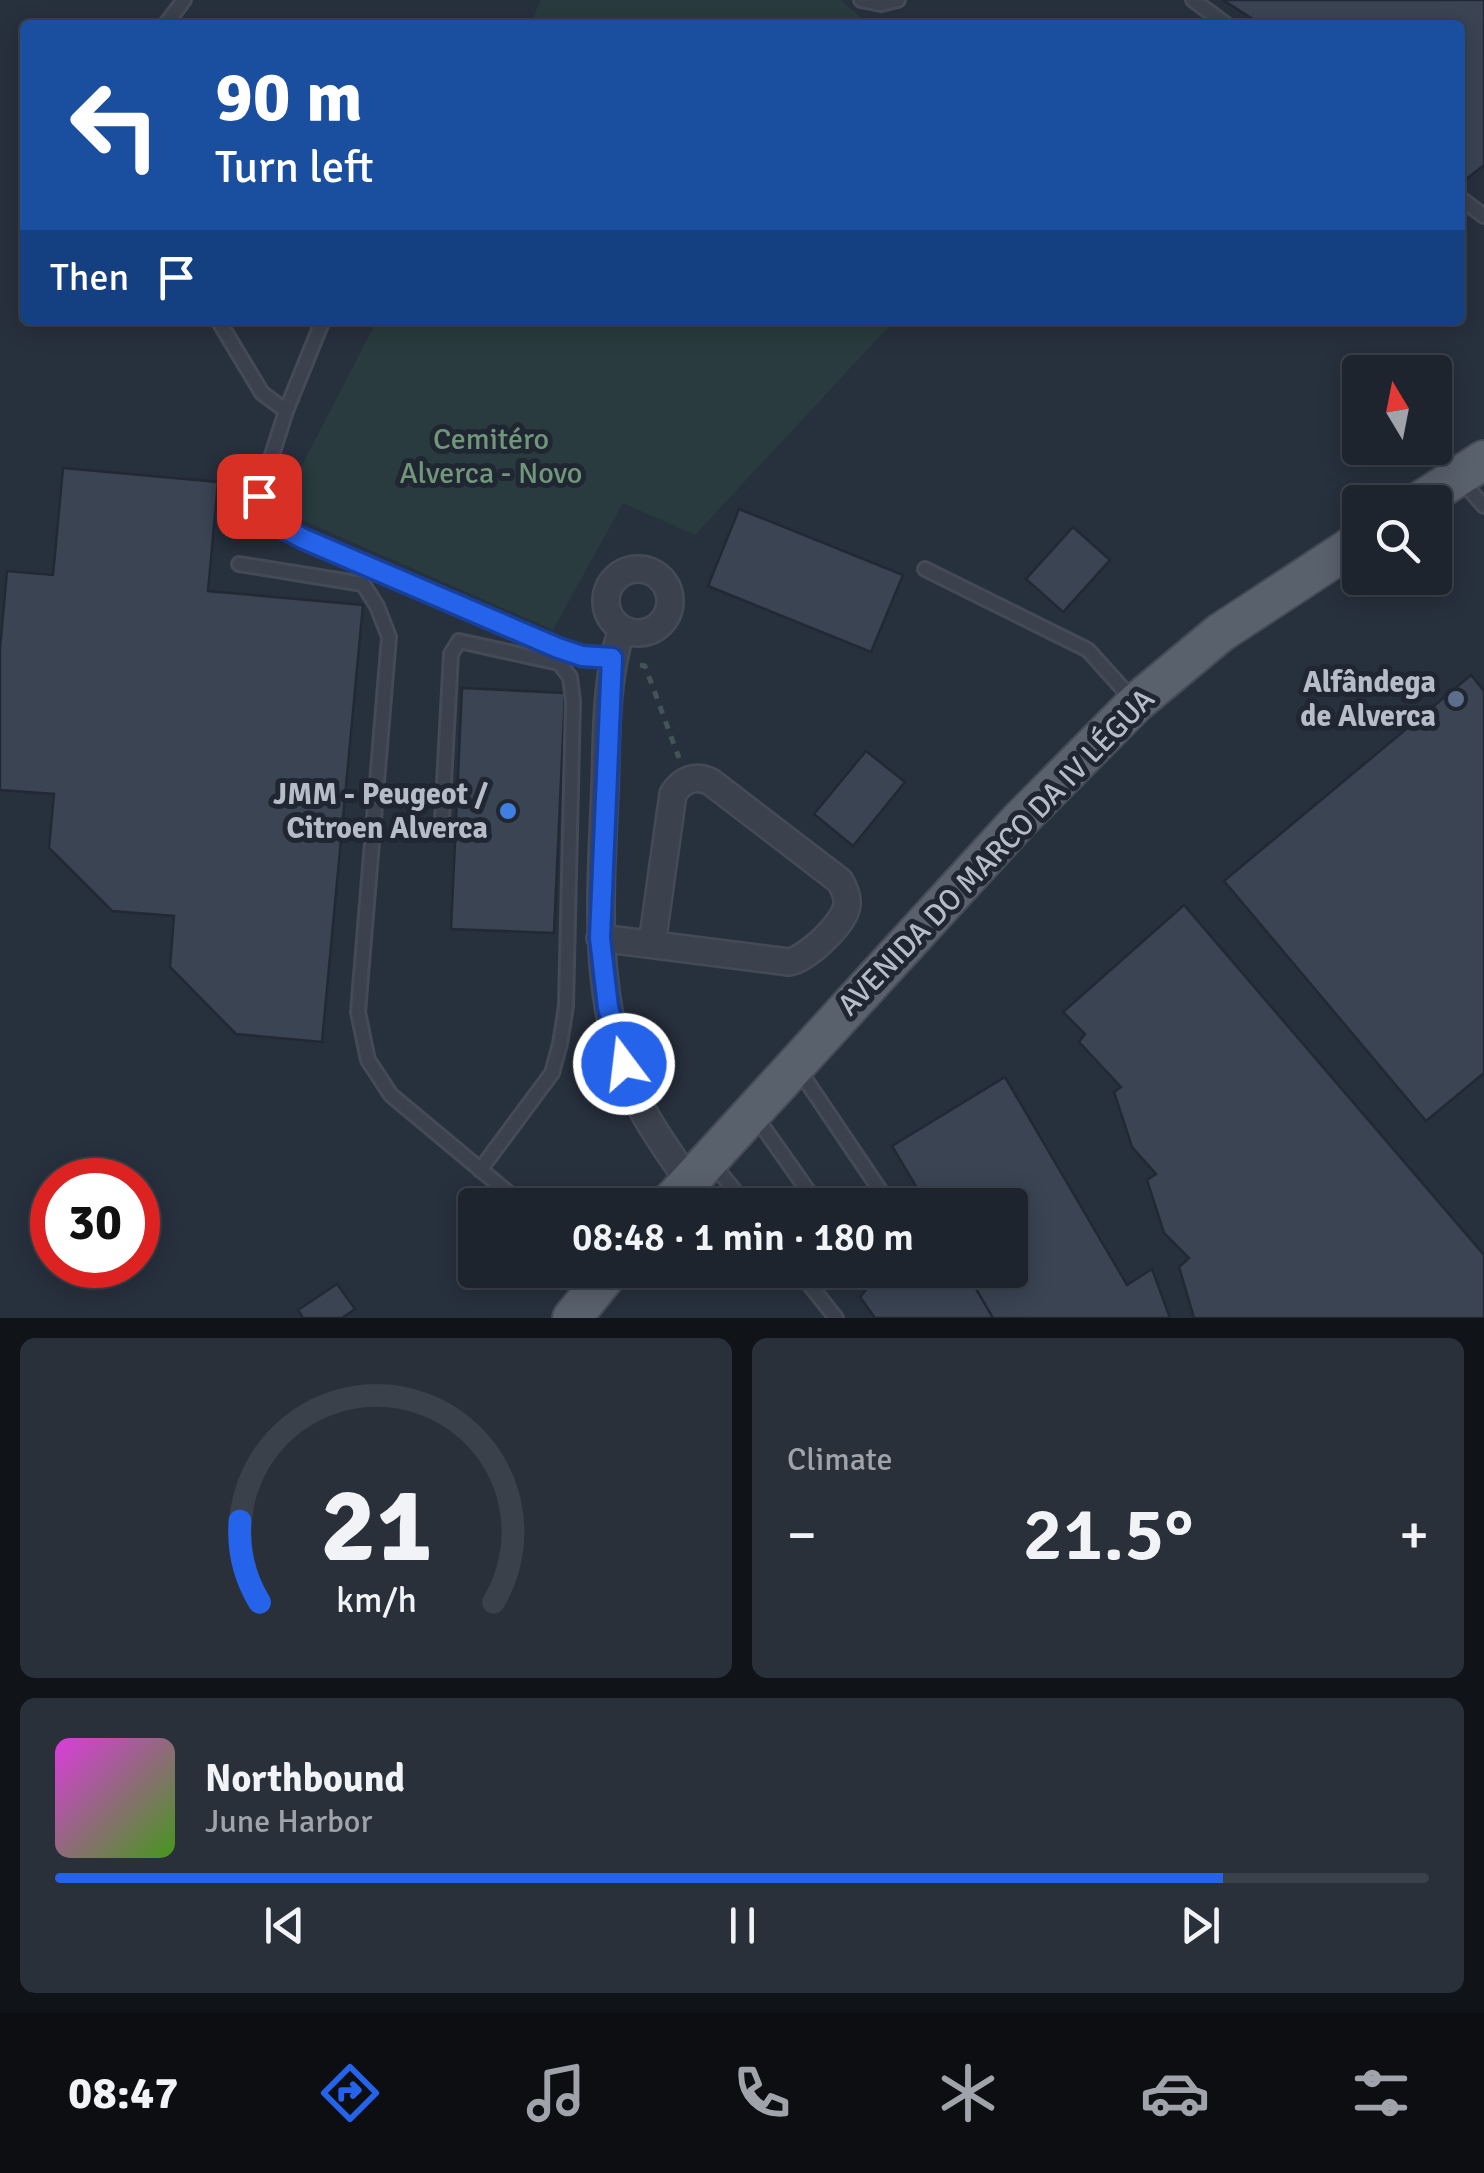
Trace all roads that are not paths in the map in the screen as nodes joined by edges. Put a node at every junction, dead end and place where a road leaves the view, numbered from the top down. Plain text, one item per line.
1 (184, 0) edge
2 (861, 0) edge
3 (898, 0) edge
4 (1193, 0) edge
5 (169, 20) edge
6 (1220, 20) edge
7 (221, 325) edge
8 (321, 325) edge
9 (286, 411) junction
10 (1471, 468) edge
11 (1445, 485) edge
12 (1484, 506) edge
13 (1342, 553) edge
14 (240, 564) dead end
15 (926, 569) dead end
16 (622, 630) dead end
17 (612, 658) junction
18 (1136, 703) junction
19 (442, 820) dead end
20 (600, 938) junction
21 (652, 944) junction
22 (795, 1064) junction
23 (751, 1111) junction
24 (480, 1170) junction
25 (689, 1182) edge
26 (502, 1188) edge
27 (806, 1188) edge
28 (879, 1188) edge
29 (594, 1288) edge
30 (812, 1288) edge
31 (572, 1318) edge
32 (836, 1318) edge

1 - 5 lane
2 - 3 lane
4 - 6 lane
7 - 9 lane
8 - 9 lane
9 - 17 lane
10 - 11 main road
10 - 12 lane
13 - 18 main road, AVENIDA DO MARCO DA IV LÉGUA
14 - 24 lane
15 - 18 lane
16 - 17 street
17 - 20 street
18 - 22 main road, AVENIDA DO MARCO DA IV LÉGUA
19 - 24 lane
20 - 21 street
20 - 25 street
21 - 21 street
22 - 23 main road, AVENIDA DO MARCO DA IV LÉGUA
22 - 28 lane
23 - 25 main road, AVENIDA DO MARCO DA IV LÉGUA
23 - 27 lane
24 - 26 lane
29 - 31 main road
30 - 32 lane

